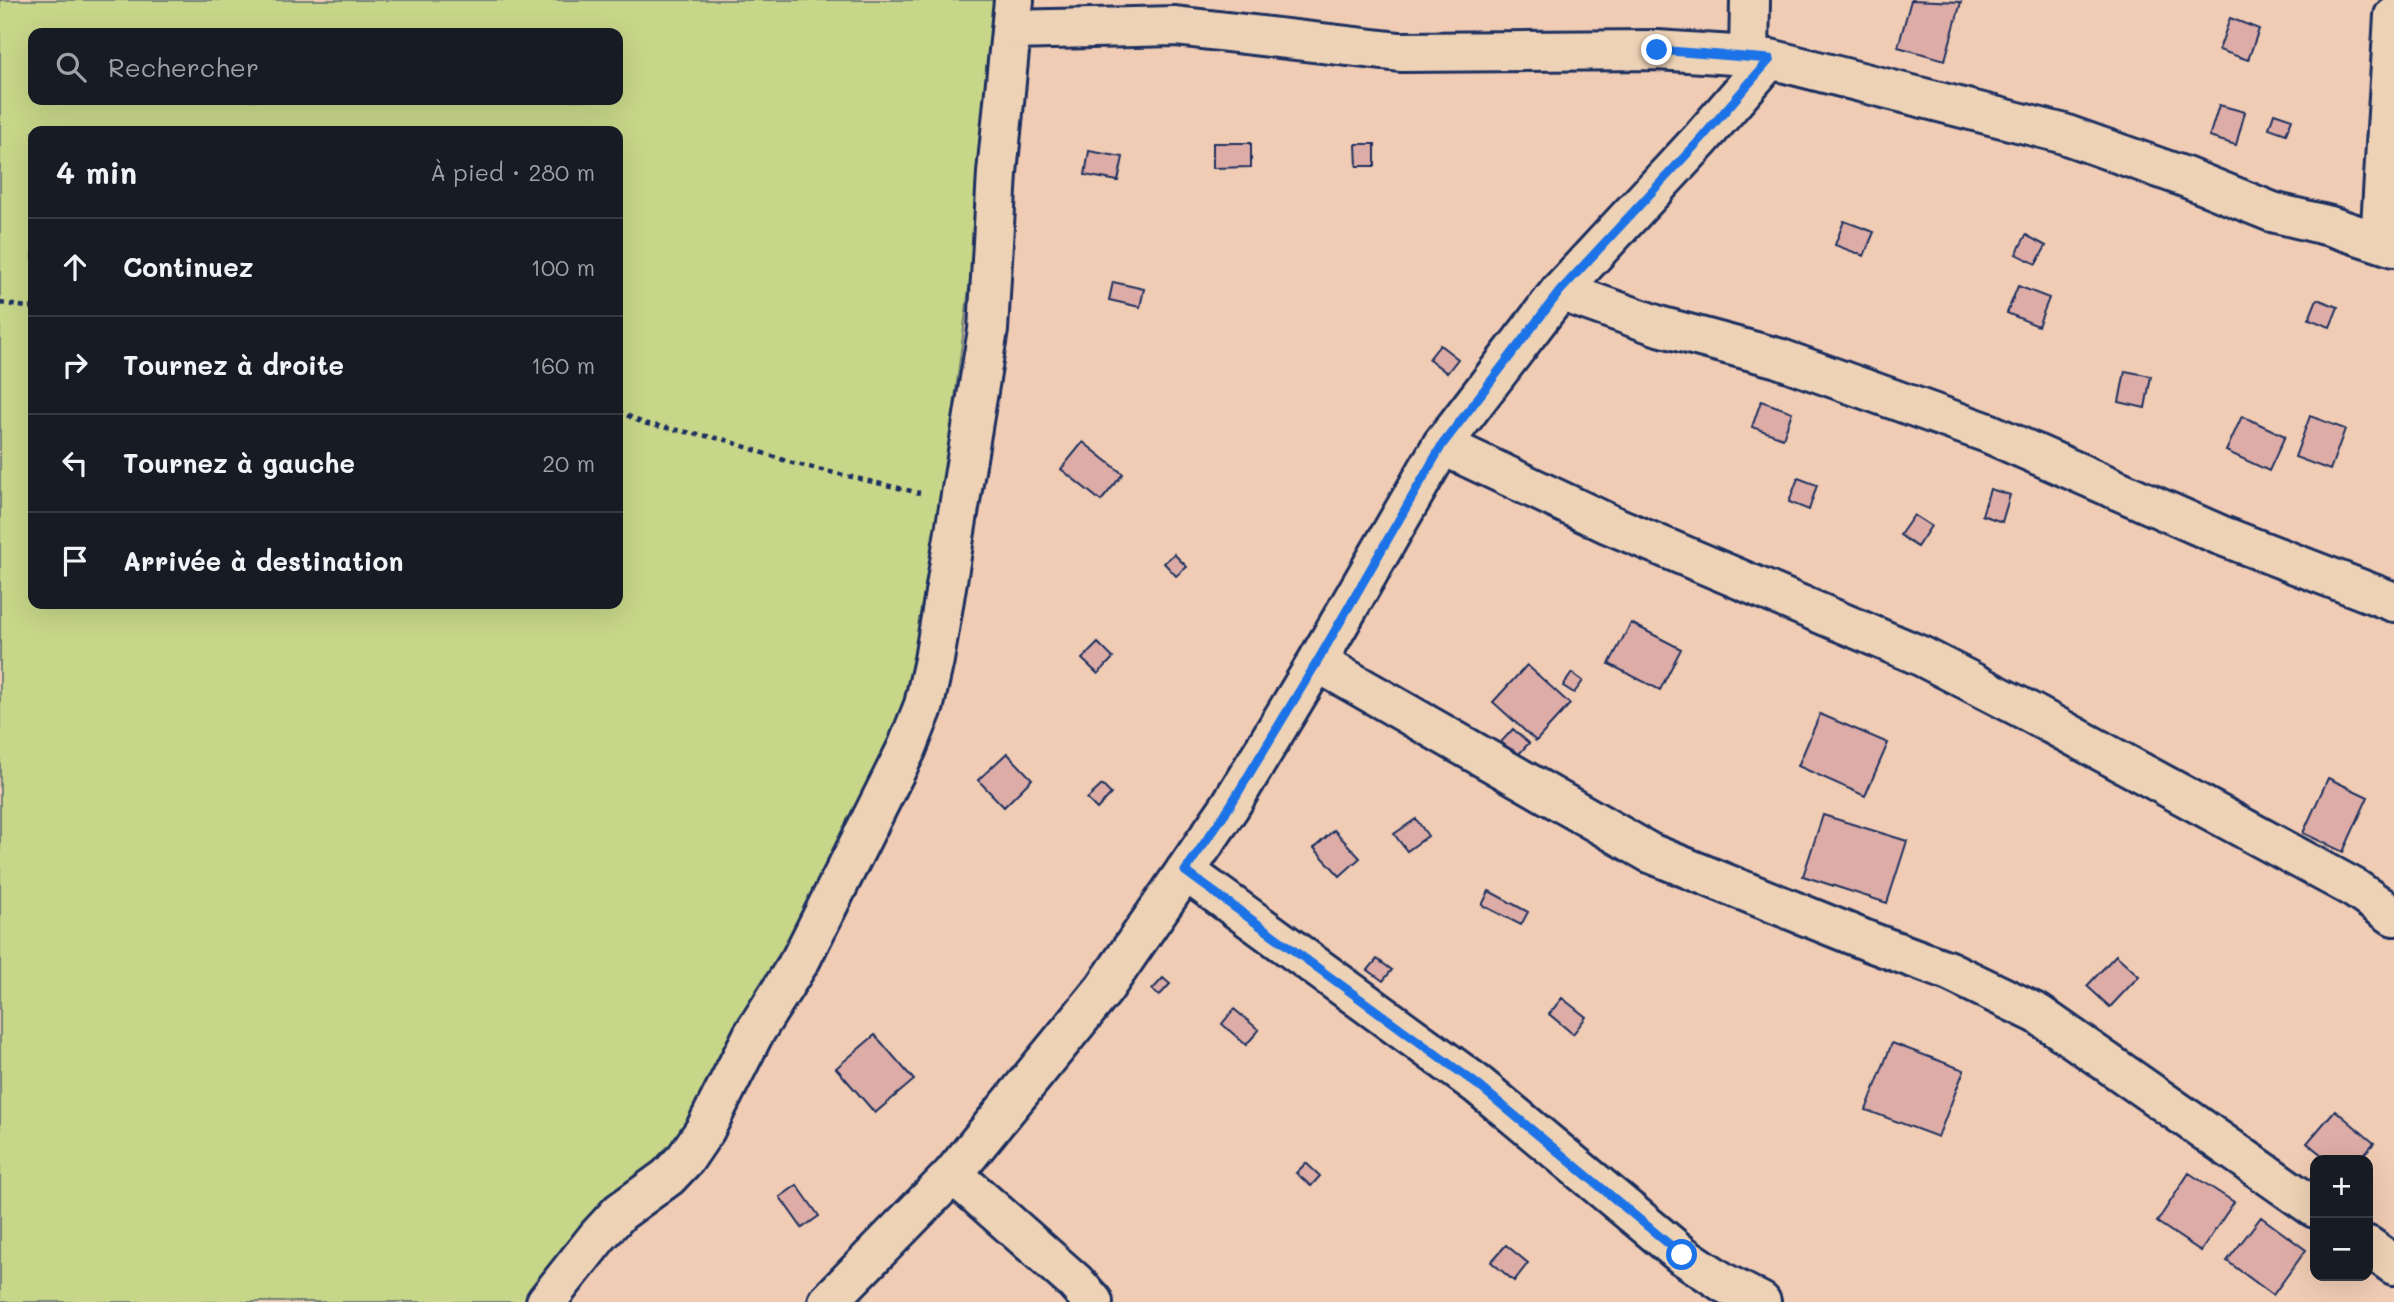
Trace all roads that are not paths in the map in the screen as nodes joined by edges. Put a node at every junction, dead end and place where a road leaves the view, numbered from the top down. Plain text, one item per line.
1 (1750, 0) edge
2 (1012, 15) edge
3 (2394, 16) edge
4 (1760, 57) junction
5 (2387, 244) edge
6 (1560, 291) junction
7 (1442, 445) junction
8 (2394, 602) edge
9 (1317, 662) junction
10 (1185, 871) junction
11 (2394, 916) edge
12 (953, 1174) junction
13 (2310, 1204) edge
14 (2373, 1250) edge
15 (2394, 1265) edge
16 (546, 1302) edge
17 (828, 1302) edge
18 (1093, 1302) edge
19 (1761, 1302) edge

1 - 4 street
2 - 4 street
2 - 16 street
3 - 5 street
4 - 5 street
4 - 6 street
6 - 7 street
6 - 8 street
7 - 9 street
7 - 11 street
9 - 10 street
9 - 13 street
10 - 12 street
10 - 19 street
12 - 17 street
12 - 18 street
14 - 15 street

